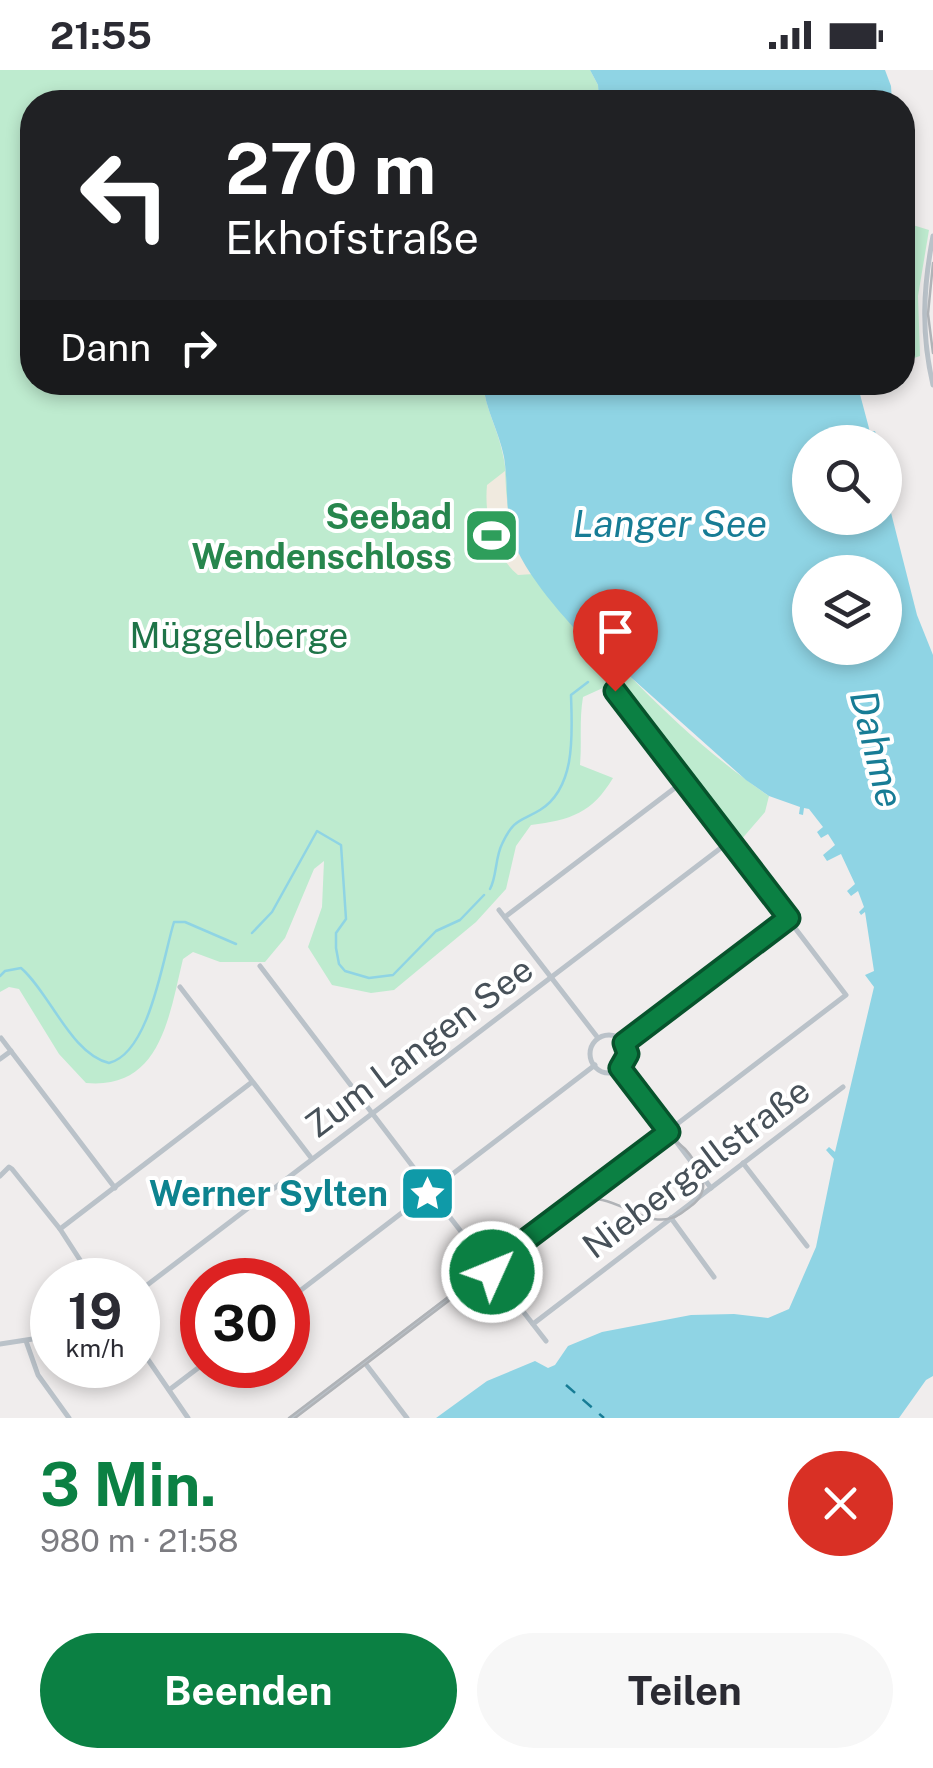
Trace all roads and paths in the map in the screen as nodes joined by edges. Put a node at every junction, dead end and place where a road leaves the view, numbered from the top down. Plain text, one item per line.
1 (933, 236) edge
2 (933, 385) edge
3 (610, 684) dead end
4 (684, 781) junction
5 (730, 841) junction
6 (499, 910) dead end
7 (505, 917) junction
8 (789, 918) junction
9 (260, 966) dead end
10 (552, 977) junction
11 (180, 987) dead end
12 (2, 1038) edge
13 (598, 1038) junction
14 (624, 1043) junction
15 (11, 1051) junction
16 (0, 1059) edge
17 (595, 1065) junction
18 (620, 1068) junction
19 (252, 1082) junction
20 (842, 1087) dead end
21 (372, 1113) junction
22 (669, 1132) junction
23 (312, 1159) junction
24 (743, 1163) junction
25 (0, 1176) edge
26 (420, 1176) junction
27 (446, 1179) junction
28 (115, 1188) junction
29 (711, 1188) junction
30 (416, 1202) junction
31 (442, 1206) junction
32 (671, 1218) junction
33 (60, 1230) junction
34 (807, 1246) dead end
35 (78, 1258) edge
36 (490, 1268) junction
37 (160, 1275) edge
38 (714, 1277) dead end
39 (310, 1283) edge
40 (532, 1324) junction
41 (30, 1339) edge
42 (26, 1340) junction
43 (546, 1341) dead end
44 (0, 1344) edge
45 (365, 1363) junction
46 (160, 1378) edge
47 (180, 1381) edge
48 (168, 1390) junction
49 (69, 1418) edge
50 (188, 1418) edge
51 (292, 1418) edge
52 (407, 1418) edge

1 - 2 street
3 - 4 street
4 - 5 street
4 - 7 street
5 - 8 street
5 - 10 street, Zum Langen See
6 - 7 street
7 - 10 street
8 - 14 street
8 - 22 street
9 - 21 street
10 - 13 street
10 - 21 street, Zum Langen See
11 - 19 street
12 - 15 street
13 - 14 street
13 - 17 street
14 - 18 street
15 - 16 street
15 - 28 street
17 - 18 street
17 - 27 street
18 - 22 street
19 - 23 street
19 - 28 street
20 - 24 street, Niebergallstraße
21 - 23 street, Zum Langen See
21 - 26 street
22 - 29 street
22 - 36 street
23 - 37 street, Zum Langen See
24 - 29 street, Niebergallstraße
24 - 34 street
25 - 33 street
26 - 27 street
26 - 30 street
27 - 31 street
28 - 33 street
29 - 32 street, Niebergallstraße
30 - 31 street
30 - 39 street
31 - 36 street
32 - 38 street
32 - 40 street, Niebergallstraße
33 - 35 street
36 - 40 street
36 - 45 street
40 - 43 street
41 - 42 street
42 - 44 street
42 - 49 street
45 - 51 street
45 - 52 street
46 - 48 street
47 - 48 street
48 - 50 street

